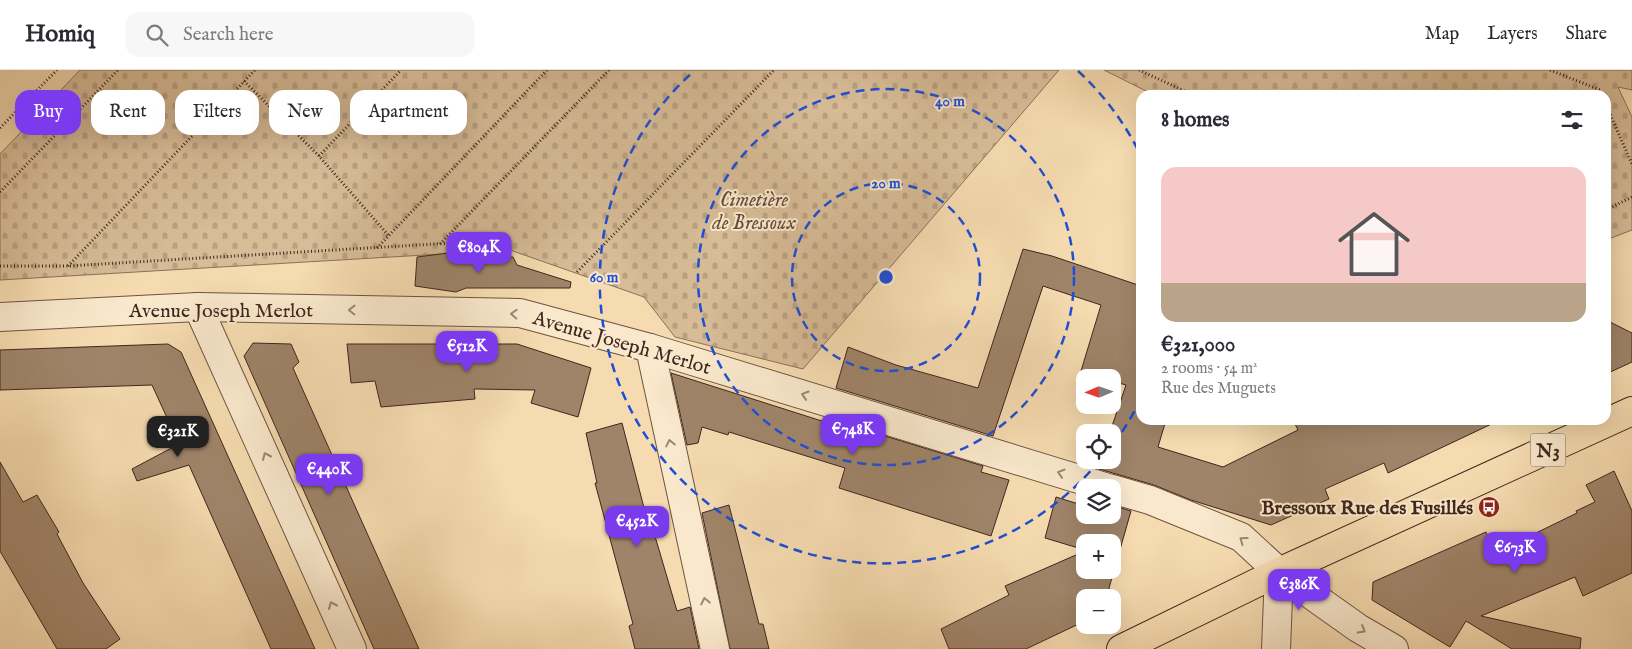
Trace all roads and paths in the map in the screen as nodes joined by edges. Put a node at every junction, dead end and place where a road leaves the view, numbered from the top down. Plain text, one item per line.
1 (57, 70) edge
2 (118, 70) edge
3 (255, 70) edge
4 (401, 70) edge
5 (547, 70) edge
6 (609, 70) edge
7 (774, 70) edge
8 (1139, 70) edge
9 (1550, 70) edge
10 (244, 81) junction
11 (1182, 90) edge
12 (1600, 90) edge
13 (1611, 116) edge
14 (0, 128) edge
15 (319, 156) junction
16 (1632, 164) edge
17 (0, 192) edge
18 (1632, 197) edge
19 (1611, 208) edge
20 (389, 236) junction
21 (501, 240) dead end
22 (440, 244) junction
23 (377, 248) junction
24 (0, 266) edge
25 (68, 266) junction
26 (577, 272) dead end
27 (198, 307) junction
28 (0, 317) edge
29 (650, 348) junction
30 (1632, 411) edge
31 (1611, 421) edge
32 (1601, 425) edge
33 (1079, 479) edge
34 (1121, 492) edge
35 (1279, 572) junction
36 (352, 649) edge
37 (715, 649) edge
38 (1121, 649) edge
39 (1276, 649) edge
40 (1394, 649) edge

1 - 14 path
2 - 17 path
3 - 10 path
4 - 15 path
5 - 20 path
6 - 22 path
7 - 26 path
8 - 11 path
9 - 12 path
10 - 15 path
10 - 25 path
13 - 16 path
15 - 20 path
18 - 19 path
20 - 23 path
21 - 22 path
22 - 23 path
23 - 25 path
24 - 25 path
27 - 28 street, Avenue Joseph Merlot
29 -> 27 street, Avenue Joseph Merlot
36 -> 27 street
33 -> 29 street, Avenue Joseph Merlot
37 -> 29 street
30 - 31 main road, N3
32 - 35 main road, N3
35 -> 34 street
35 - 38 main road, N3
35 - 39 street
35 -> 40 street

